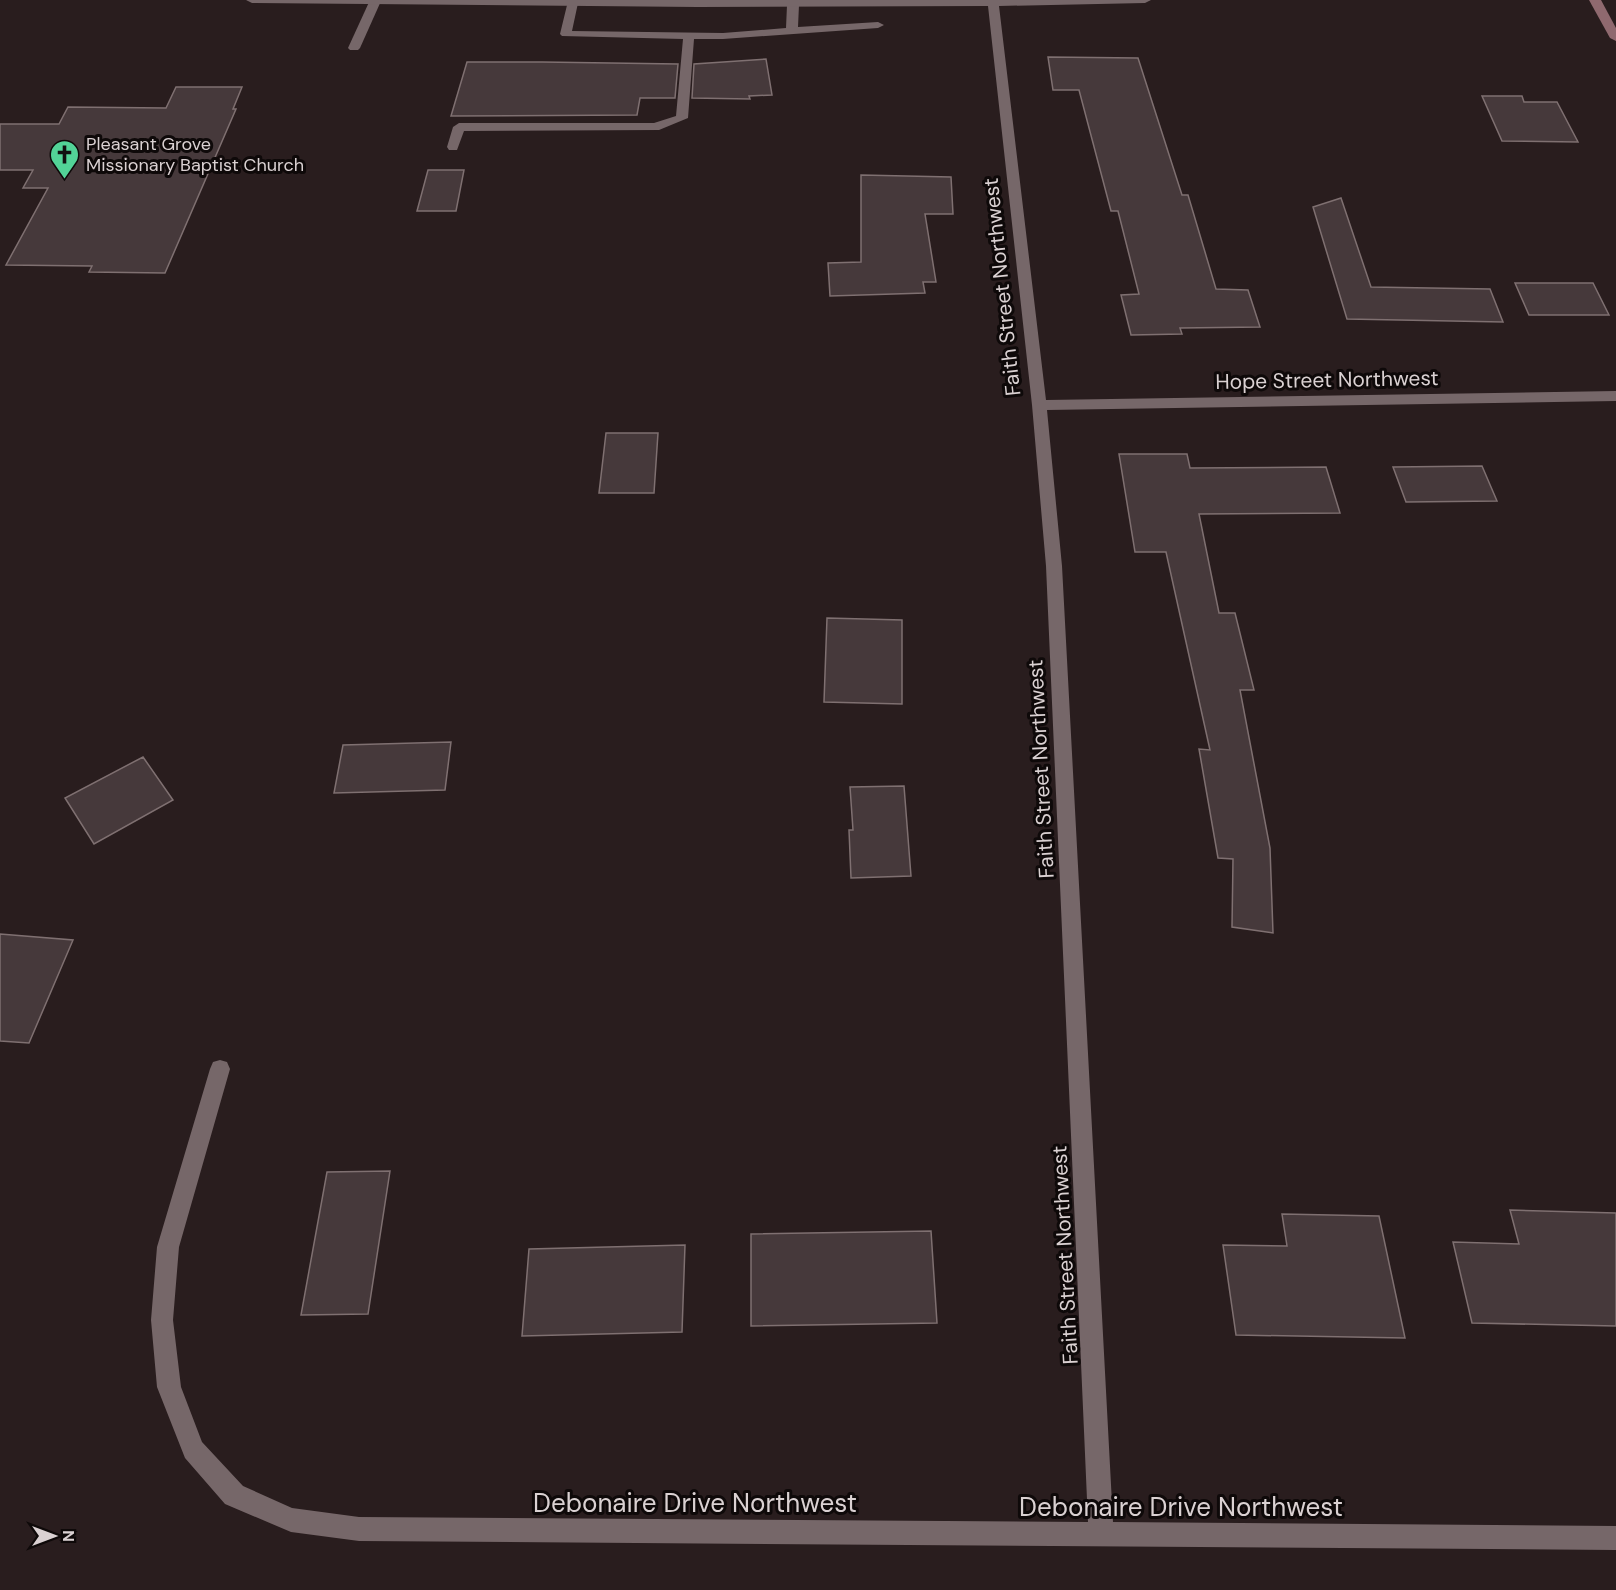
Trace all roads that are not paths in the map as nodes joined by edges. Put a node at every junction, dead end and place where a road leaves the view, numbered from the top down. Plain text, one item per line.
1 (252, 0) edge
2 (1145, 0) edge
3 (1594, 0) edge
4 (375, 1) edge
5 (745, 2) edge
6 (572, 3) junction
7 (793, 4) junction
8 (993, 4) junction
9 (878, 25) dead end
10 (792, 31) junction
11 (689, 34) junction
12 (1616, 38) edge
13 (354, 48) dead end
14 (453, 147) dead end
15 (1616, 396) edge
16 (1039, 405) junction
17 (220, 1069) dead end
18 (1101, 1535) junction
19 (1616, 1538) edge

1 - 4 street
2 - 8 street
3 - 12 street
4 - 6 street
4 - 13 street
5 - 6 street
5 - 7 street
6 - 11 street
7 - 8 street
7 - 10 street
8 - 16 street, Faith Street Northwest
9 - 10 street
10 - 11 street
11 - 14 street
15 - 16 street, Hope Street Northwest
16 - 18 street, Faith Street Northwest
17 - 18 street, Debonaire Drive Northwest
18 - 19 street, Debonaire Drive Northwest

